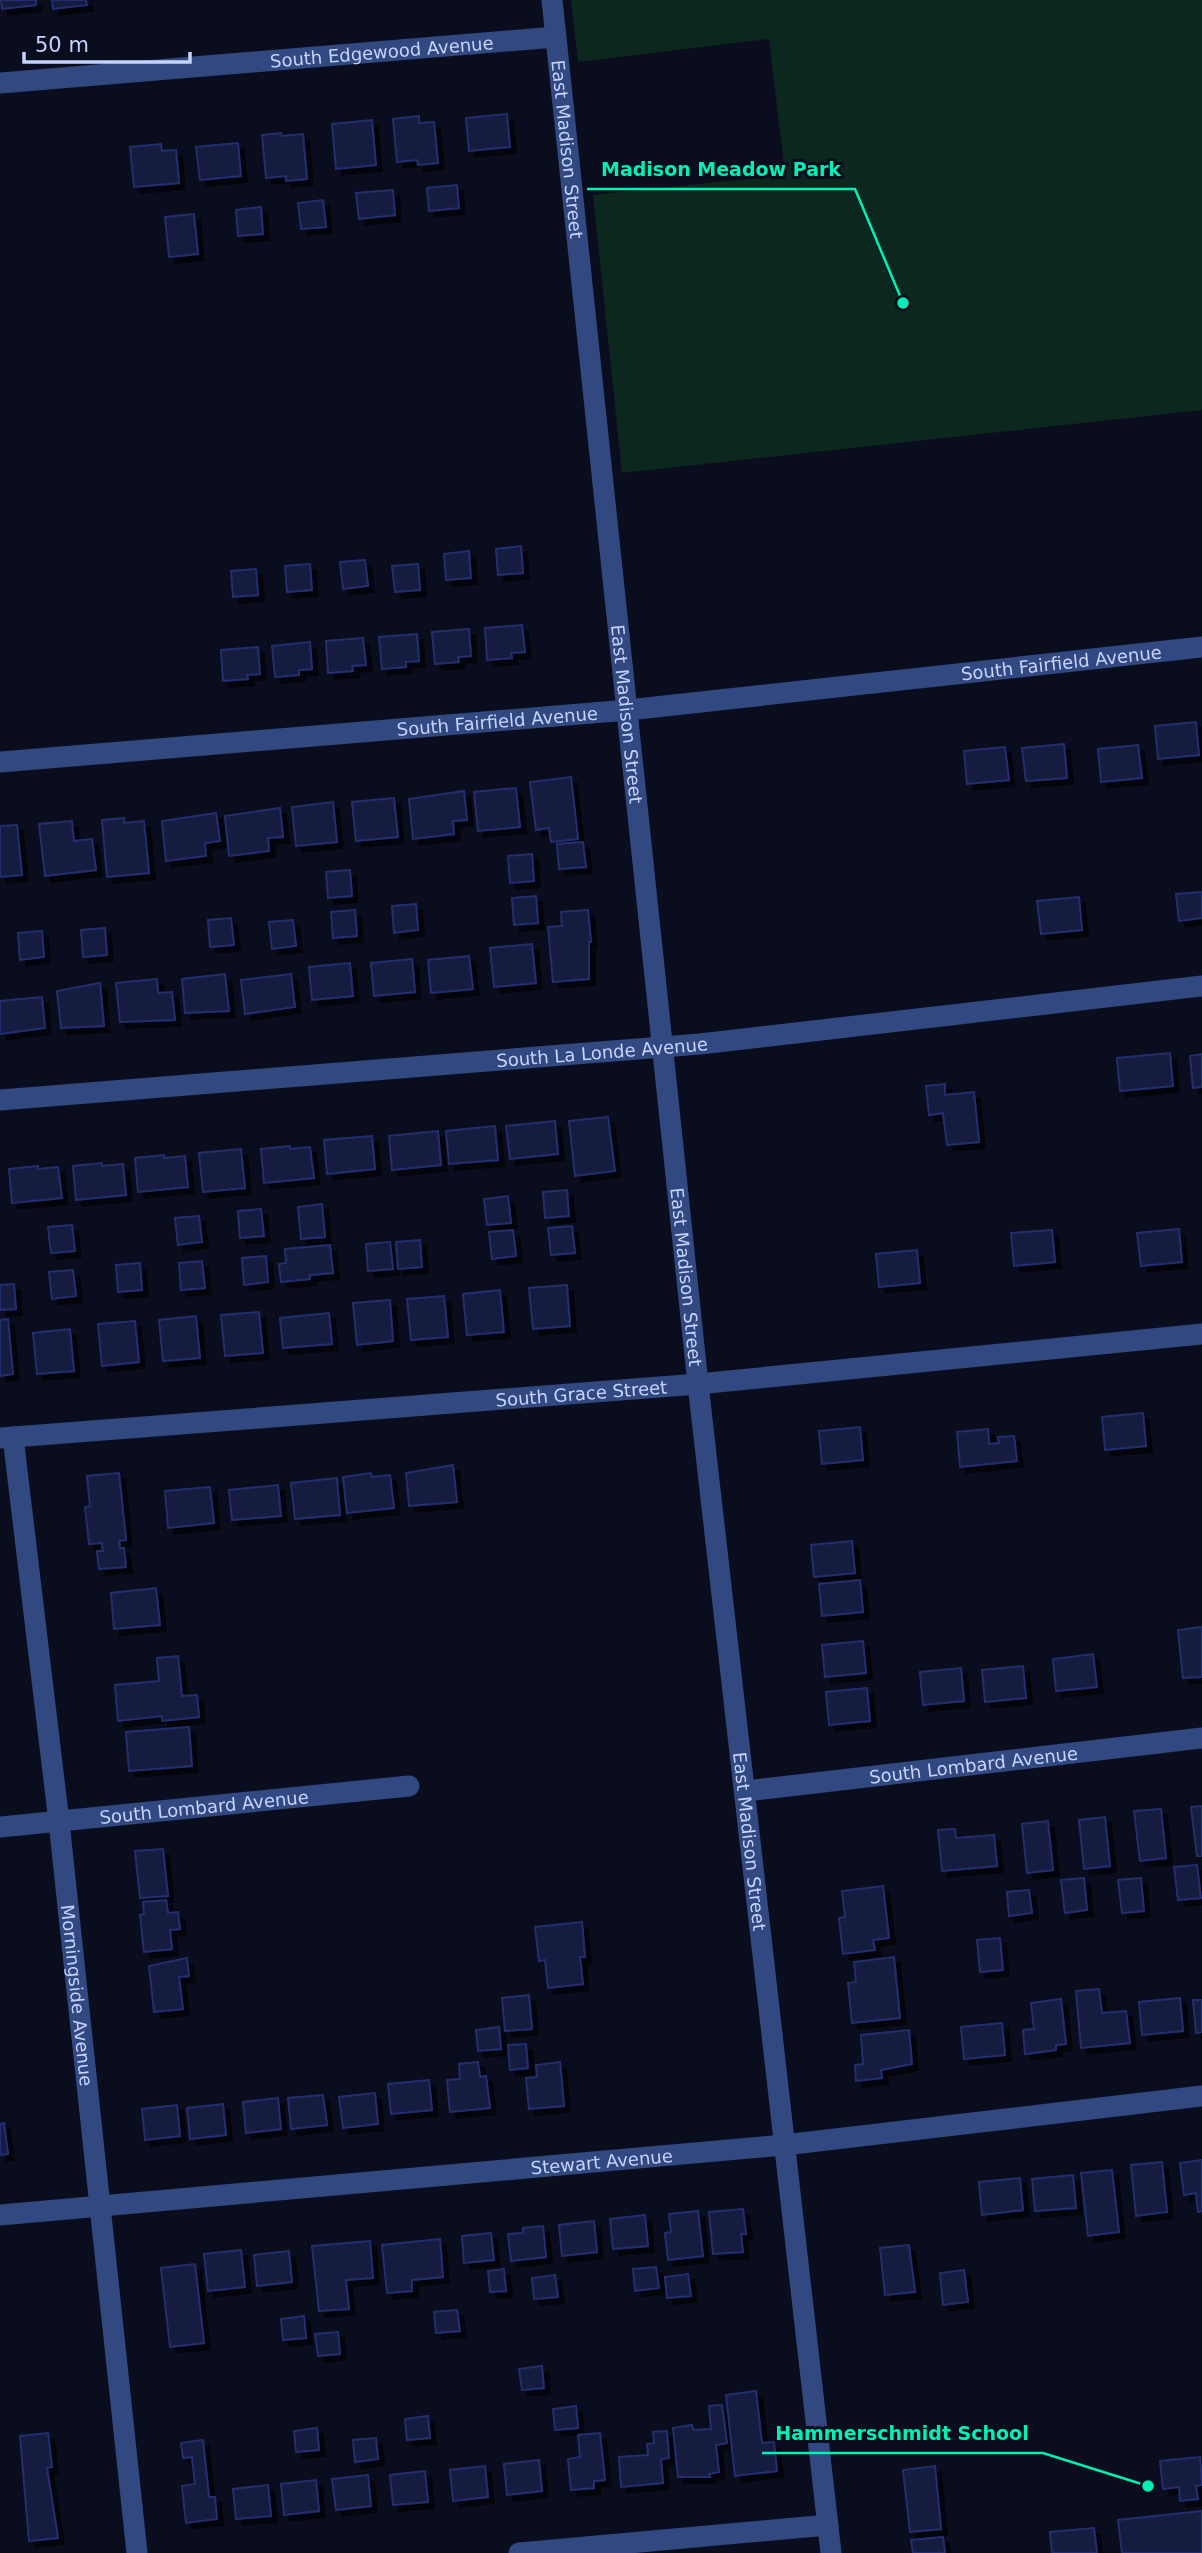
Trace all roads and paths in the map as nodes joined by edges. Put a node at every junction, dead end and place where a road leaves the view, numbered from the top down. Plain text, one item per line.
1 (552, 0) edge
2 (556, 37) junction
3 (0, 83) edge
4 (1202, 647) edge
5 (628, 710) junction
6 (0, 762) edge
7 (1202, 986) edge
8 (664, 1045) junction
9 (0, 1100) edge
10 (1202, 1334) edge
11 (698, 1384) junction
12 (7, 1438) edge
13 (1202, 1738) edge
14 (409, 1786) dead end
15 (746, 1791) junction
16 (59, 1822) junction
17 (0, 1827) edge
18 (1202, 2096) edge
19 (784, 2145) junction
20 (99, 2206) junction
21 (0, 2215) edge
22 (828, 2525) junction
23 (136, 2553) edge
24 (519, 2553) edge
25 (831, 2553) edge

1 - 2 street, East Madison Street
2 - 3 street, South Edgewood Avenue
2 - 5 street, East Madison Street
4 - 5 street, South Fairfield Avenue
5 - 6 street, South Fairfield Avenue
5 - 8 street, East Madison Street
7 - 8 street, South La Londe Avenue
8 - 9 street, South La Londe Avenue
8 - 11 street, East Madison Street
10 - 11 street, South Grace Street
11 - 12 street, South Grace Street
11 - 15 street, East Madison Street
12 - 16 street, Morningside Avenue
13 - 15 street, South Lombard Avenue
14 - 16 street, South Lombard Avenue
15 - 19 street, East Madison Street
16 - 17 street, South Lombard Avenue
16 - 20 street, Morningside Avenue
18 - 19 street, Stewart Avenue
19 - 20 street, Stewart Avenue
19 - 22 street, East Madison Street
20 - 21 street, Stewart Avenue
20 - 23 street, Morningside Avenue
22 - 24 street
22 - 25 street, East Madison Street

